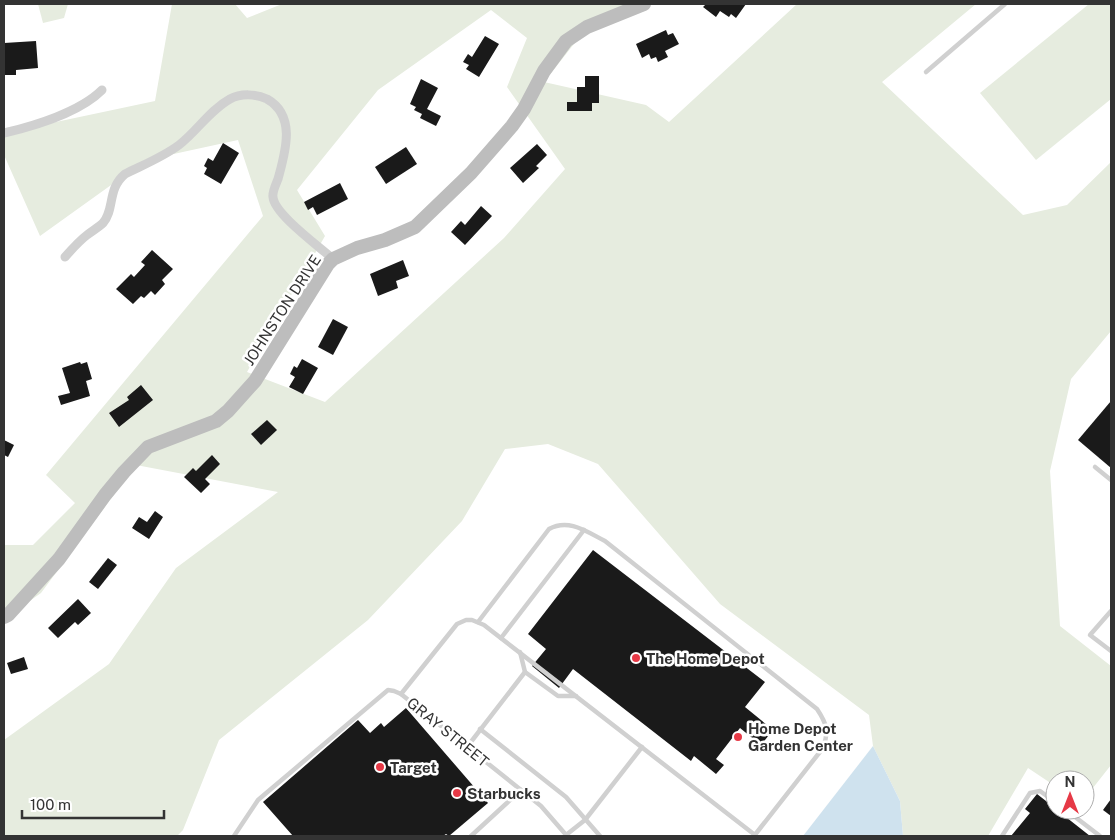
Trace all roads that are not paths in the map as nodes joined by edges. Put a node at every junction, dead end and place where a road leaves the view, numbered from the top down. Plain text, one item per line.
1 (644, 4) edge
2 (1006, 4) edge
3 (926, 72) dead end
4 (102, 90) dead end
5 (4, 133) edge
6 (65, 257) dead end
7 (333, 259) junction
8 (1095, 467) dead end
9 (1111, 480) edge
10 (584, 530) junction
11 (1111, 611) edge
12 (4, 617) edge
13 (478, 622) junction
14 (501, 638) junction
15 (1111, 651) edge
16 (520, 652) junction
17 (525, 672) junction
18 (401, 694) junction
19 (576, 696) junction
20 (480, 729) junction
21 (642, 746) junction
22 (467, 747) junction
23 (521, 790) junction
24 (1045, 795) edge
25 (586, 820) junction
26 (1079, 820) edge
27 (234, 836) edge
28 (471, 836) edge
29 (566, 836) edge
30 (600, 836) edge
31 (754, 836) edge
32 (1002, 836) edge
33 (1100, 836) edge

1 - 7 street, JOHNSTON DRIVE
2 - 3 lane
4 - 5 street
6 - 7 street
7 - 12 street, JOHNSTON DRIVE
8 - 9 lane
10 - 13 lane
10 - 14 lane
10 - 31 lane
11 - 15 lane
13 - 14 lane
13 - 18 lane
14 - 16 lane
16 - 17 lane
16 - 19 lane
17 - 19 lane
17 - 20 lane
18 - 22 lane, GRAY STREET
18 - 27 lane, GRAY STREET
19 - 21 lane
20 - 22 lane
20 - 25 lane
21 - 25 lane
21 - 31 lane
22 - 23 lane, GRAY STREET
23 - 28 lane
23 - 29 lane, GRAY STREET
24 - 32 lane
25 - 29 lane
25 - 30 lane
26 - 33 lane

